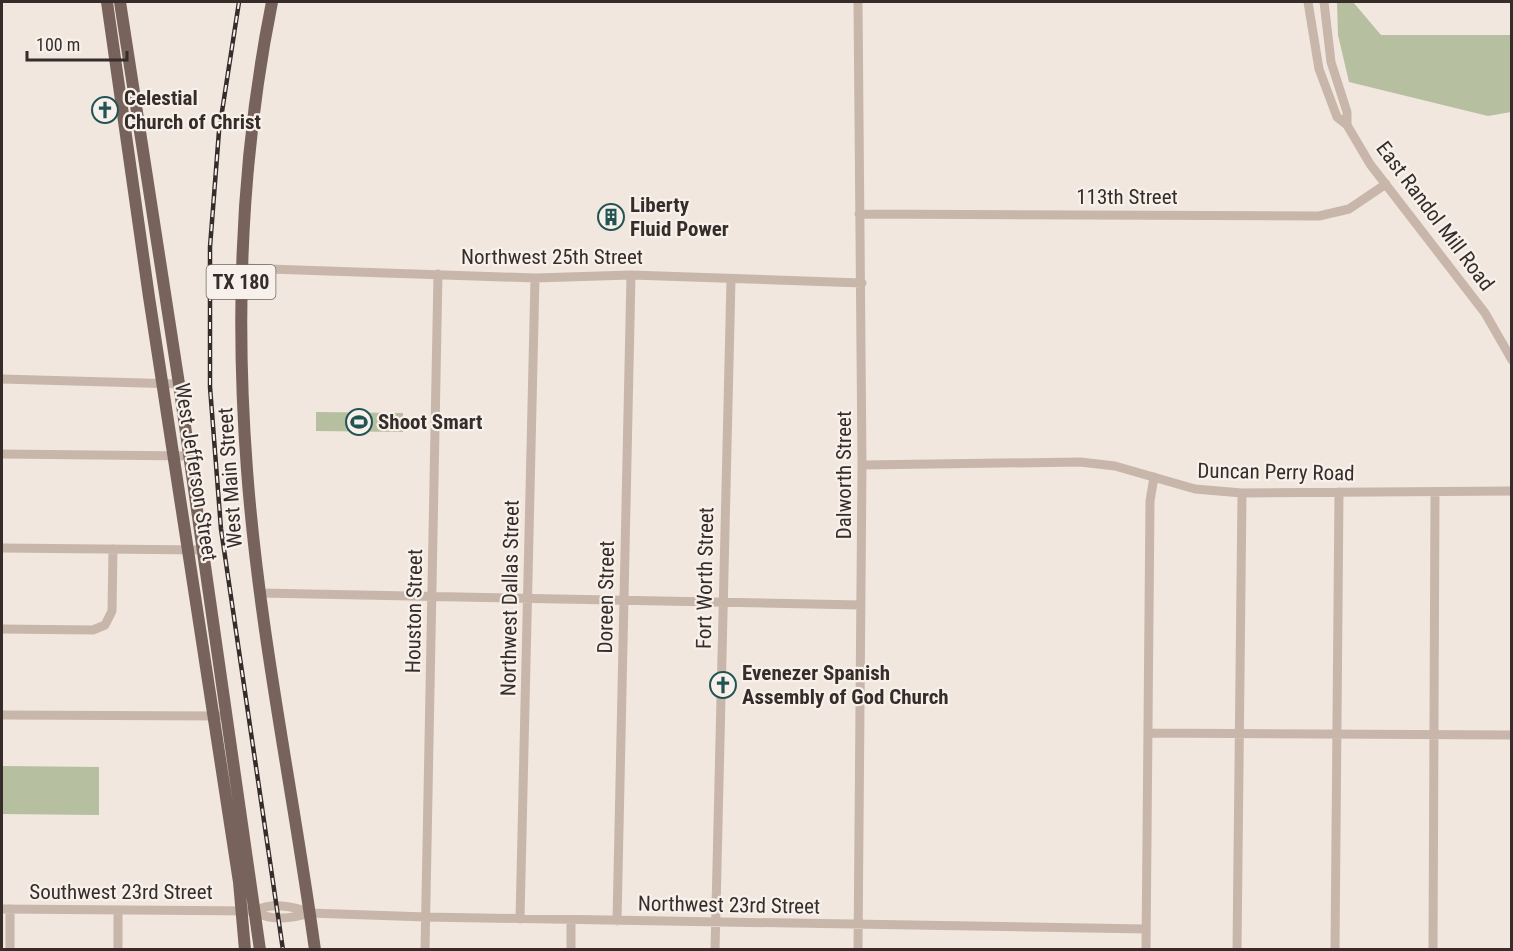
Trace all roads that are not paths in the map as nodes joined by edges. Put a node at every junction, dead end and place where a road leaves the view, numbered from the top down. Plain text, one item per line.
1 (106, 2) edge
2 (120, 2) edge
3 (272, 2) edge
4 (858, 2) edge
5 (1308, 2) edge
6 (1324, 2) edge
7 (126, 36) junction
8 (112, 37) junction
9 (1347, 124) junction
10 (141, 136) junction
11 (127, 138) junction
12 (1386, 184) junction
13 (860, 214) junction
14 (241, 268) junction
15 (161, 269) junction
16 (145, 272) junction
17 (438, 274) junction
18 (631, 275) junction
19 (535, 278) junction
20 (731, 279) junction
21 (862, 283) junction
22 (174, 351) junction
23 (157, 352) junction
24 (1512, 360) edge
25 (2, 380) edge
26 (163, 384) junction
27 (179, 384) junction
28 (2, 454) edge
29 (175, 455) junction
30 (189, 456) junction
31 (862, 465) junction
32 (1154, 477) junction
33 (1512, 491) edge
34 (1339, 492) junction
35 (1435, 492) junction
36 (1242, 493) junction
37 (2, 548) edge
38 (113, 549) junction
39 (189, 550) junction
40 (203, 550) junction
41 (261, 593) junction
42 (432, 598) junction
43 (528, 598) junction
44 (624, 600) junction
45 (723, 602) junction
46 (861, 605) junction
47 (2, 629) edge
48 (2, 715) edge
49 (221, 715) junction
50 (1149, 733) junction
51 (1240, 735) junction
52 (1337, 735) junction
53 (1434, 735) junction
54 (1512, 735) edge
55 (240, 808) junction
56 (227, 811) junction
57 (6, 909) edge
58 (241, 910) junction
59 (255, 911) junction
60 (118, 912) junction
61 (310, 912) junction
62 (426, 918) junction
63 (520, 919) junction
64 (571, 920) junction
65 (617, 921) junction
66 (715, 923) junction
67 (858, 925) junction
68 (1146, 928) junction
69 (10, 950) edge
70 (118, 950) edge
71 (245, 950) edge
72 (260, 950) edge
73 (315, 950) edge
74 (425, 950) edge
75 (571, 950) edge
76 (715, 950) edge
77 (858, 950) edge
78 (1146, 950) edge
79 (1237, 950) edge
80 (1335, 950) edge
81 (1433, 950) edge

1 - 8 main road, West Jefferson Street
2 - 7 main road, West Jefferson Street
3 - 14 main road, West Main Street / TX 180
4 - 13 street, Dalworth Street
5 - 9 street, East Randol Mill Road
6 - 9 street, East Randol Mill Road
7 - 8 main road
7 - 10 main road, West Jefferson Street
8 - 11 main road, West Jefferson Street
9 - 12 street, East Randol Mill Road
10 - 11 main road
10 - 15 main road, West Jefferson Street
11 - 16 main road, West Jefferson Street
12 - 13 street, 113th Street
12 - 24 street, East Randol Mill Road
13 - 21 street, Dalworth Street
14 - 17 street, Northwest 25th Street
14 - 41 main road, West Main Street / TX 180
15 - 16 main road
15 - 22 main road, West Jefferson Street
16 - 23 main road, West Jefferson Street
17 - 19 street, Northwest 25th Street
17 - 42 street, Houston Street
18 - 19 street, Northwest 25th Street
18 - 20 street, Northwest 25th Street
18 - 44 street, Doreen Street
19 - 43 street, Northwest Dallas Street
20 - 21 street, Northwest 25th Street
20 - 45 street, Fort Worth Street
21 - 31 street, Dalworth Street
22 - 23 main road
22 - 27 main road, West Jefferson Street
23 - 26 main road, West Jefferson Street
25 - 26 street
26 - 27 street
26 - 29 main road, West Jefferson Street
27 - 30 main road, West Jefferson Street
28 - 29 street
29 - 30 street
29 - 39 main road, West Jefferson Street
30 - 40 main road, West Jefferson Street
31 - 32 street, Duncan Perry Road
31 - 46 street, Dalworth Street
32 - 36 street, Duncan Perry Road
32 - 50 street
33 - 35 street, Duncan Perry Road
34 - 35 street, Duncan Perry Road
34 - 36 street, Duncan Perry Road
34 - 52 street
35 - 53 street
36 - 51 street
37 - 38 street
38 - 39 street
38 - 47 street
39 - 40 street
39 - 49 main road, West Jefferson Street
40 - 49 main road, West Jefferson Street
41 - 42 street
41 - 61 main road, West Main Street / TX 180
42 - 43 street
42 - 62 street, Houston Street
43 - 44 street
43 - 63 street, Northwest Dallas Street
44 - 45 street
44 - 65 street, Doreen Street
45 - 46 street
45 - 66 street, Fort Worth Street
46 - 67 street, Dalworth Street
48 - 49 street
49 - 55 main road, West Jefferson Street
49 - 56 main road, West Jefferson Street
50 - 51 street
50 - 68 street
51 - 52 street
51 - 79 street
52 - 53 street
52 - 80 street
53 - 54 street
53 - 81 street
55 - 56 main road
55 - 59 main road, West Jefferson Street
56 - 58 main road, West Jefferson Street
57 - 60 street, Southwest 23rd Street
57 - 69 street
58 - 59 street, Northwest 23rd Street
58 - 60 street, Southwest 23rd Street
58 - 71 main road, West Jefferson Street
59 - 61 street, Northwest 23rd Street
59 - 72 main road, West Jefferson Street
60 - 70 street
61 - 62 street, Northwest 23rd Street
61 - 73 main road, West Main Street / TX 180
62 - 63 street, Northwest 23rd Street
62 - 74 street, Houston Street
63 - 64 street, Northwest 23rd Street
64 - 65 street, Northwest 23rd Street
64 - 75 street
65 - 66 street, Northwest 23rd Street
66 - 67 street, Northwest 23rd Street
66 - 76 street, Fort Worth Street
67 - 68 street, Northwest 23rd Street
67 - 77 street, Dalworth Street
68 - 78 street

